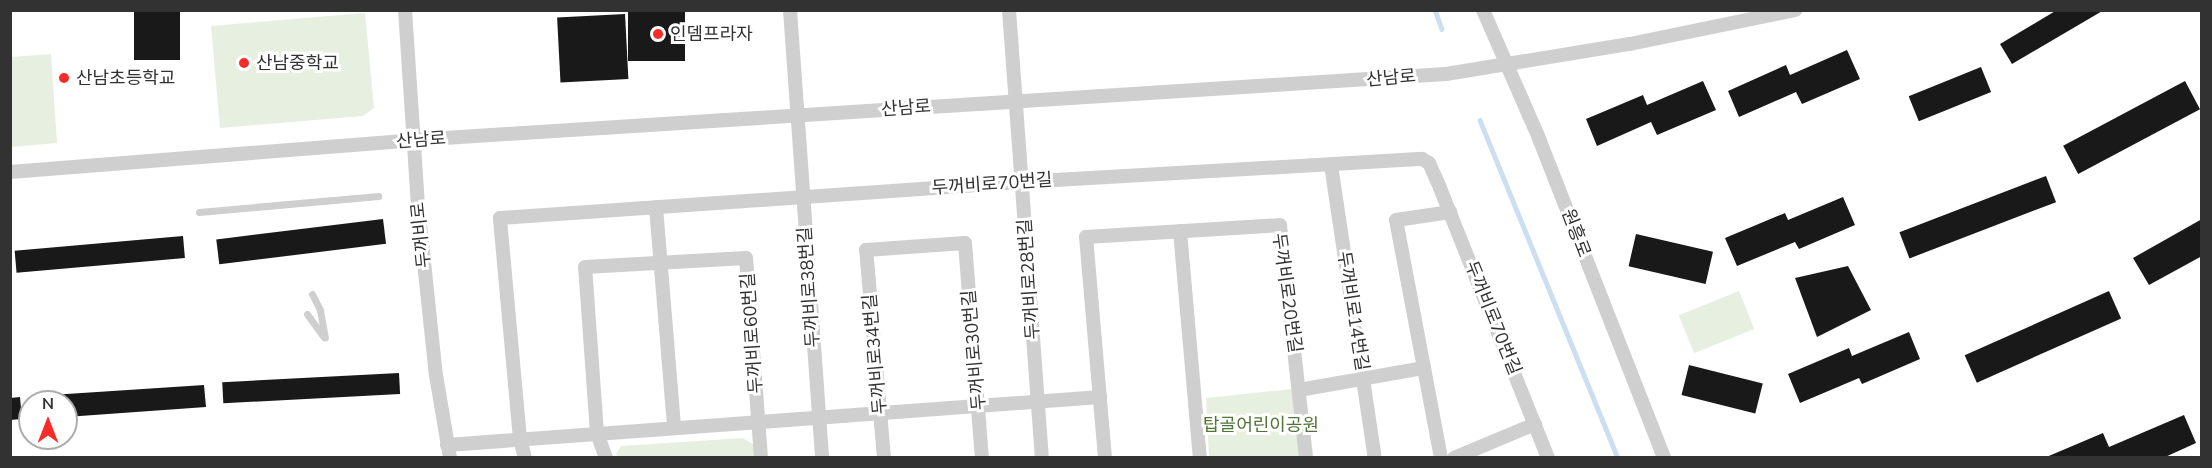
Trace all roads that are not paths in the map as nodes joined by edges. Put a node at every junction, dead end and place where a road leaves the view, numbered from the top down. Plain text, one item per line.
1 (405, 10) edge
2 (790, 10) edge
3 (1009, 10) edge
4 (1483, 10) edge
5 (1796, 10) edge
6 (1507, 65) junction
7 (1015, 101) junction
8 (796, 116) junction
9 (414, 140) junction
10 (1331, 165) junction
11 (10, 172) edge
12 (1021, 182) junction
13 (378, 196) dead end
14 (802, 196) junction
15 (656, 207) junction
16 (199, 212) dead end
17 (1450, 212) junction
18 (1180, 231) junction
19 (866, 250) joint
20 (660, 263) junction
21 (312, 294) dead end
22 (307, 314) dead end
23 (1424, 368) junction
24 (1363, 379) junction
25 (1299, 390) junction
26 (1100, 397) junction
27 (1038, 401) junction
28 (978, 406) junction
29 (880, 413) junction
30 (819, 417) junction
31 (758, 421) junction
32 (1535, 424) junction
33 (674, 428) junction
34 (597, 434) junction
35 (520, 439) junction
36 (448, 451) edge
37 (525, 458) edge
38 (606, 458) edge
39 (761, 458) edge
40 (822, 458) edge
41 (884, 458) edge
42 (982, 458) edge
43 (1042, 458) edge
44 (1105, 458) edge
45 (1200, 458) edge
46 (1306, 458) edge
47 (1375, 458) edge
48 (1441, 458) edge
49 (1454, 458) edge
50 (1548, 458) edge
51 (1664, 458) edge

1 - 9 street, 두꺼비로
2 - 8 street, 두꺼비로38번길
3 - 7 street, 두꺼비로28번길
4 - 6 street, 원흥로
5 - 6 street, 산남로
6 - 7 street, 산남로
6 - 51 street, 원흥로
7 - 8 street, 산남로
7 - 12 street, 두꺼비로28번길
8 - 9 street, 산남로
8 - 14 street, 두꺼비로38번길
9 - 11 street, 산남로
9 - 36 street, 두꺼비로
10 - 12 street, 두꺼비로70번길
10 - 17 street, 두꺼비로70번길
10 - 24 street, 두꺼비로14번길
12 - 14 street, 두꺼비로70번길
12 - 27 street, 두꺼비로28번길
13 - 16 lane
14 - 15 street, 두꺼비로70번길
14 - 30 street, 두꺼비로38번길
15 - 20 street
15 - 35 street, 두꺼비로70번길
17 - 23 street
17 - 32 street, 두꺼비로70번길
18 - 25 street, 두꺼비로20번길
18 - 26 street, 두꺼비로20번길
18 - 45 street
19 - 28 street, 두꺼비로30번길
19 - 29 street, 두꺼비로34번길
20 - 31 street, 두꺼비로60번길
20 - 33 street
20 - 34 street, 두꺼비로60번길
21 - 22 lane
23 - 24 street
23 - 48 street
24 - 25 street
24 - 47 street, 두꺼비로14번길
25 - 46 street, 두꺼비로20번길
26 - 27 street
26 - 44 street, 두꺼비로20번길
27 - 28 street
27 - 43 street, 두꺼비로28번길
28 - 29 street
28 - 42 street, 두꺼비로30번길
29 - 30 street
29 - 41 street, 두꺼비로34번길
30 - 31 street
30 - 40 street, 두꺼비로38번길
31 - 33 street
31 - 39 street, 두꺼비로60번길
32 - 49 street
32 - 50 street, 두꺼비로70번길
33 - 34 street
34 - 35 street
34 - 38 street, 두꺼비로60번길
35 - 36 street
35 - 37 street

